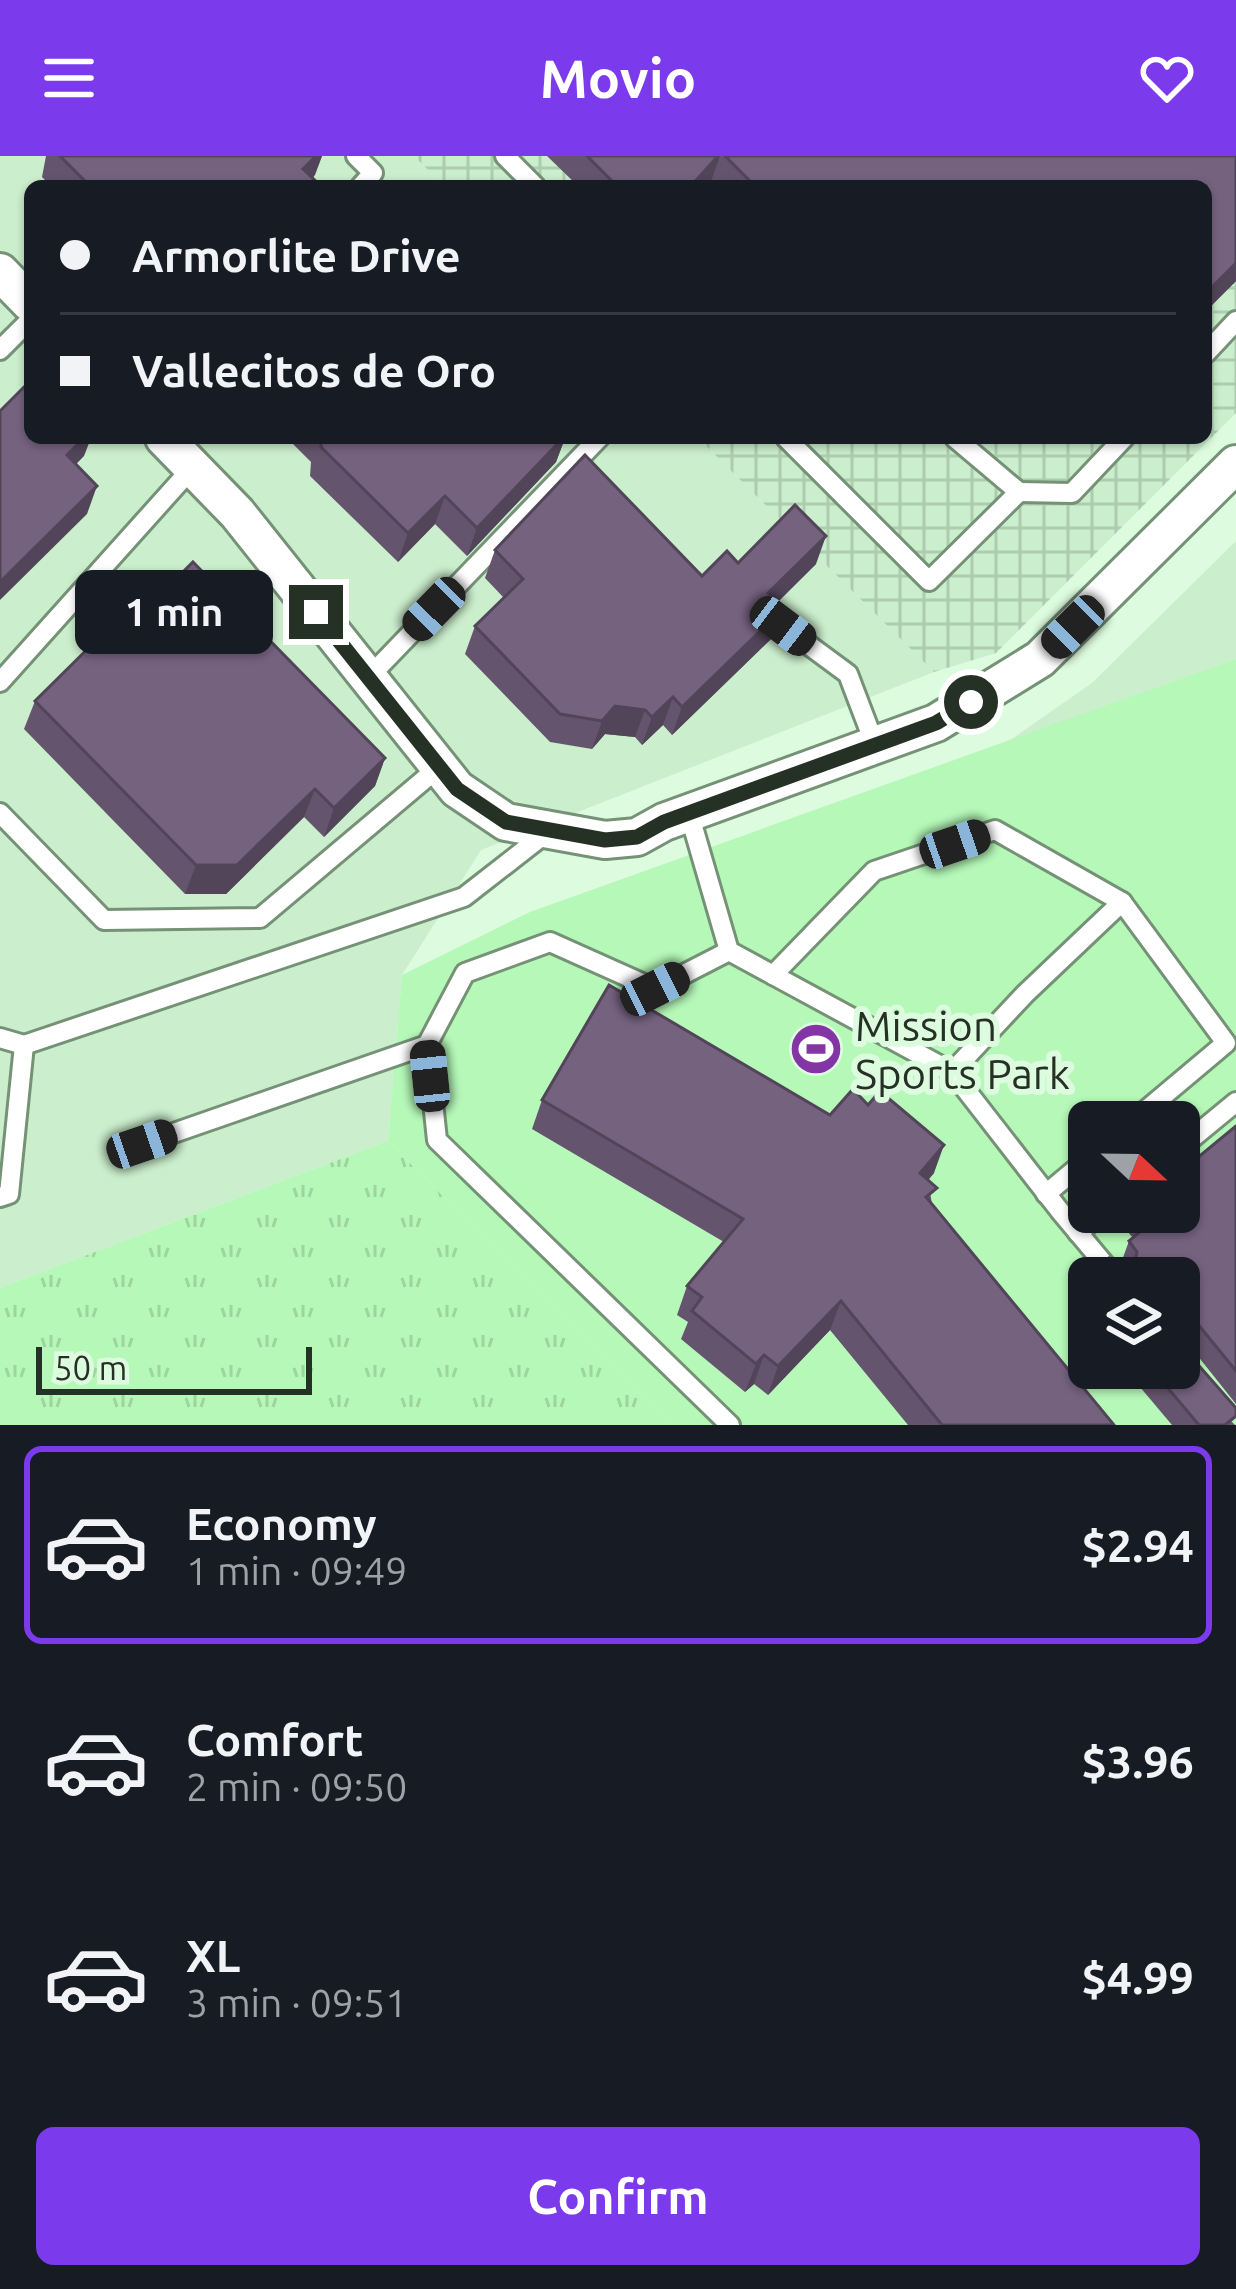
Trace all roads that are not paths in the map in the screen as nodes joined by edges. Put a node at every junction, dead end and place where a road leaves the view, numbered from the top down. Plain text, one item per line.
1 (356, 156) edge
2 (505, 156) edge
3 (367, 180) edge
4 (529, 180) edge
5 (0, 272) edge
6 (24, 297) edge
7 (1236, 321) edge
8 (24, 326) edge
9 (1212, 347) edge
10 (0, 350) edge
11 (593, 444) edge
12 (792, 444) edge
13 (963, 444) edge
14 (1118, 444) edge
15 (174, 447) edge
16 (1236, 464) edge
17 (1018, 492) junction
18 (783, 626) edge
19 (368, 678) junction
20 (0, 682) edge
21 (875, 745) junction
22 (439, 767) junction
23 (0, 813) edge
24 (676, 817) junction
25 (550, 830) junction
26 (1122, 902) junction
27 (729, 951) junction
28 (773, 975) junction
29 (0, 1037) edge
30 (24, 1045) junction
31 (427, 1045) junction
32 (952, 1072) junction
33 (1157, 1101) edge
34 (1236, 1102) edge
35 (1200, 1132) edge
36 (142, 1144) dead end
37 (1068, 1176) edge
38 (1046, 1194) junction
39 (0, 1197) edge
40 (1068, 1221) edge
41 (1078, 1233) edge
42 (1098, 1257) edge
43 (730, 1425) edge

1 - 3 lane
2 - 4 lane
5 - 6 street
7 - 9 lane
8 - 10 lane
11 - 19 lane
12 - 17 lane
13 - 17 lane
14 - 17 lane
15 - 19 street
15 - 20 lane
16 - 21 street
18 - 21 lane
19 - 22 street
21 - 24 street
22 - 23 lane
22 - 25 street
24 - 25 street
24 - 27 lane
25 - 30 lane
26 - 28 lane
26 - 32 lane
26 - 33 lane
27 - 28 lane
27 - 31 lane
28 - 32 lane
29 - 30 lane
30 - 39 lane
31 - 36 lane
31 - 43 lane
32 - 38 lane
34 - 35 lane
37 - 38 lane
38 - 40 lane
41 - 42 lane

